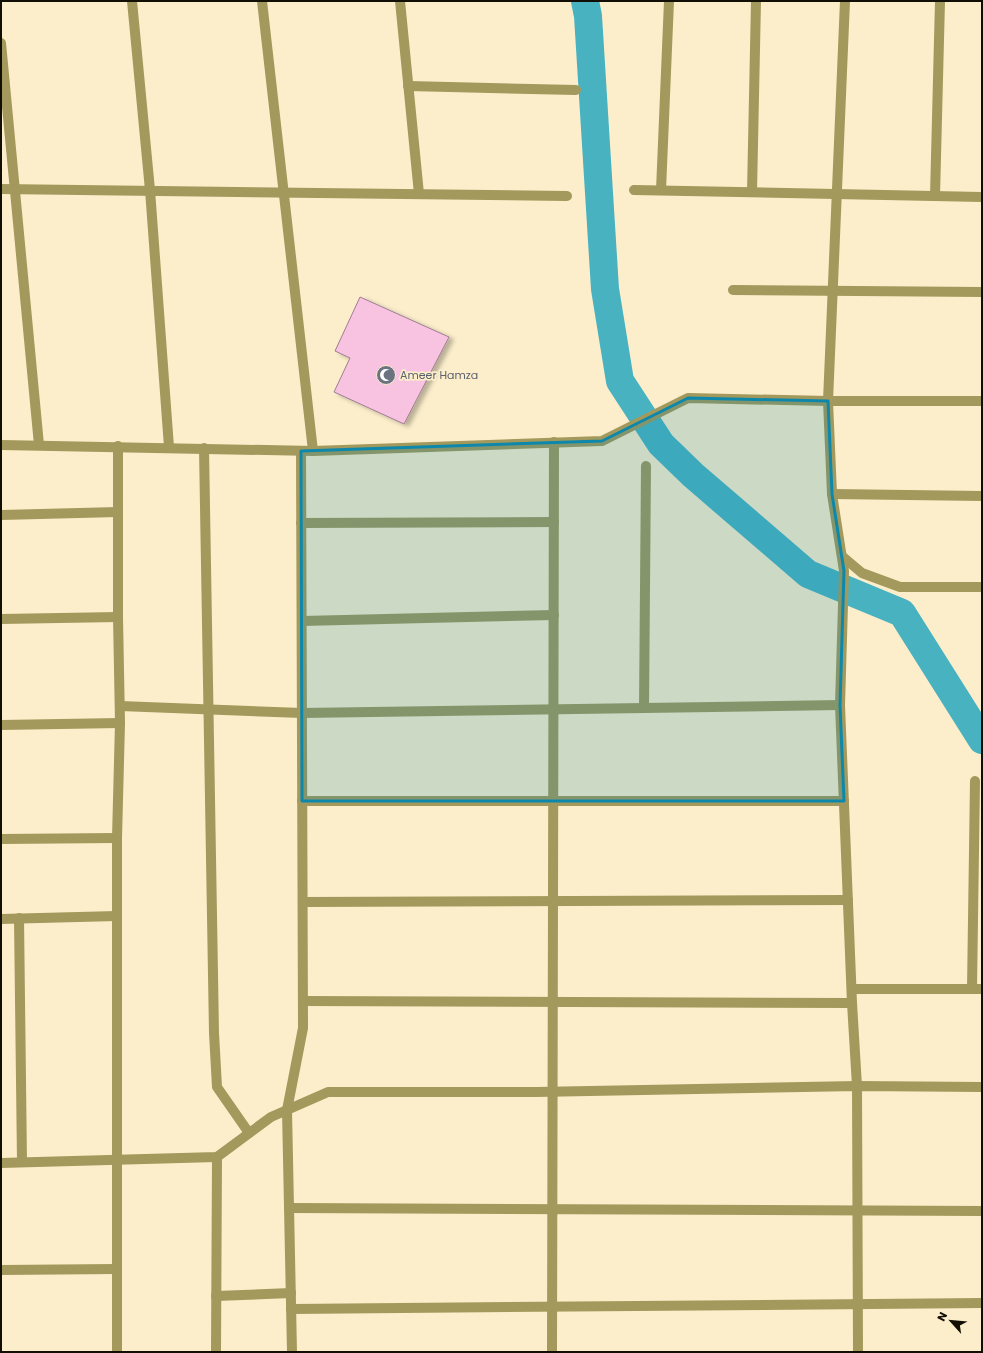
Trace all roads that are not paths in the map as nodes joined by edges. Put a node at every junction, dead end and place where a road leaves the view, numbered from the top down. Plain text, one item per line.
1 (132, 1) edge
2 (262, 1) edge
3 (400, 1) edge
4 (669, 1) edge
5 (756, 1) edge
6 (845, 1) edge
7 (940, 1) edge
8 (1, 43) edge
9 (408, 86) junction
10 (576, 90) dead end
11 (1, 189) edge
12 (15, 189) junction
13 (150, 190) junction
14 (634, 190) dead end
15 (662, 190) junction
16 (284, 191) junction
17 (752, 192) junction
18 (419, 194) junction
19 (837, 194) junction
20 (567, 196) dead end
21 (935, 196) junction
22 (982, 197) edge
23 (733, 290) dead end
24 (833, 291) junction
25 (982, 292) edge
26 (828, 401) junction
27 (982, 401) edge
28 (554, 442) junction
29 (1, 445) edge
30 (39, 445) junction
31 (118, 446) junction
32 (169, 447) junction
33 (204, 448) junction
34 (301, 450) junction
35 (314, 451) junction
36 (646, 466) dead end
37 (832, 494) junction
38 (982, 496) edge
39 (118, 512) junction
40 (1, 515) edge
41 (301, 522) junction
42 (554, 522) junction
43 (844, 557) junction
44 (982, 587) edge
45 (554, 615) junction
46 (118, 617) junction
47 (1, 619) edge
48 (302, 621) junction
49 (840, 705) junction
50 (120, 706) junction
51 (644, 708) junction
52 (554, 709) junction
53 (209, 710) junction
54 (302, 713) junction
55 (120, 723) junction
56 (1, 725) edge
57 (975, 781) dead end
58 (302, 801) junction
59 (553, 801) junction
60 (844, 801) junction
61 (117, 838) junction
62 (1, 839) edge
63 (848, 900) junction
64 (553, 901) junction
65 (303, 902) junction
66 (117, 916) junction
67 (19, 918) junction
68 (1, 919) edge
69 (852, 989) junction
70 (977, 989) edge
71 (303, 1002) junction
72 (553, 1002) junction
73 (852, 1003) junction
74 (857, 1086) junction
75 (982, 1087) edge
76 (552, 1092) junction
77 (287, 1110) junction
78 (249, 1133) junction
79 (217, 1157) junction
80 (119, 1161) junction
81 (22, 1162) junction
82 (1, 1163) edge
83 (289, 1208) junction
84 (552, 1209) junction
85 (857, 1211) junction
86 (982, 1211) edge
87 (1, 1270) edge
88 (117, 1270) junction
89 (291, 1293) junction
90 (216, 1296) junction
91 (982, 1303) edge
92 (858, 1304) junction
93 (552, 1306) junction
94 (291, 1309) junction
95 (117, 1352) edge
96 (216, 1352) edge
97 (292, 1352) edge
98 (552, 1352) edge
99 (858, 1352) edge

1 - 13 street
2 - 16 street
3 - 9 street
4 - 15 street
5 - 17 street
6 - 19 street
7 - 21 street
8 - 12 street
9 - 10 street
9 - 18 street
11 - 12 street
12 - 13 street
12 - 30 street
13 - 16 street
13 - 32 street
14 - 15 street
15 - 17 street
16 - 18 street
16 - 35 street
17 - 19 street
18 - 20 street
19 - 21 street
19 - 24 street
21 - 22 street
23 - 24 street
24 - 25 street
24 - 26 street
26 - 27 street
26 - 28 street
26 - 37 street
28 - 35 street
28 - 42 street
29 - 30 street
30 - 31 street
31 - 32 street
31 - 39 street
32 - 33 street
33 - 34 street
33 - 53 street
34 - 35 street
34 - 41 street
36 - 51 street
37 - 38 street
37 - 43 street
39 - 40 street
39 - 46 street
41 - 42 street
41 - 48 street
42 - 45 street
43 - 44 street
43 - 49 street
45 - 48 street
45 - 52 street
46 - 47 street
46 - 50 street
48 - 54 street
49 - 51 street
49 - 60 street
50 - 53 street
50 - 55 street
51 - 52 street
52 - 54 street
52 - 59 street
53 - 54 street
53 - 78 street
54 - 58 street
55 - 56 street
55 - 61 street
57 - 70 street
58 - 59 street
58 - 65 street
59 - 60 street
59 - 64 street
60 - 63 street
61 - 62 street
61 - 66 street
63 - 64 street
63 - 69 street
64 - 65 street
64 - 72 street
65 - 71 street
66 - 67 street
66 - 80 street
67 - 68 street
67 - 81 street
69 - 70 street
69 - 73 street
71 - 72 street
71 - 77 street
72 - 73 street
72 - 76 street
73 - 74 street
74 - 75 street
74 - 76 street
74 - 85 street
76 - 77 street
76 - 84 street
77 - 78 street
77 - 83 street
78 - 79 street
79 - 80 street
79 - 90 street
80 - 81 street
80 - 88 street
81 - 82 street
83 - 84 street
83 - 89 street
84 - 85 street
84 - 93 street
85 - 86 street
85 - 92 street
87 - 88 street
88 - 95 street
89 - 90 street
89 - 94 street
90 - 96 street
91 - 92 street
92 - 93 street
92 - 99 street
93 - 94 street
93 - 98 street
94 - 97 street

